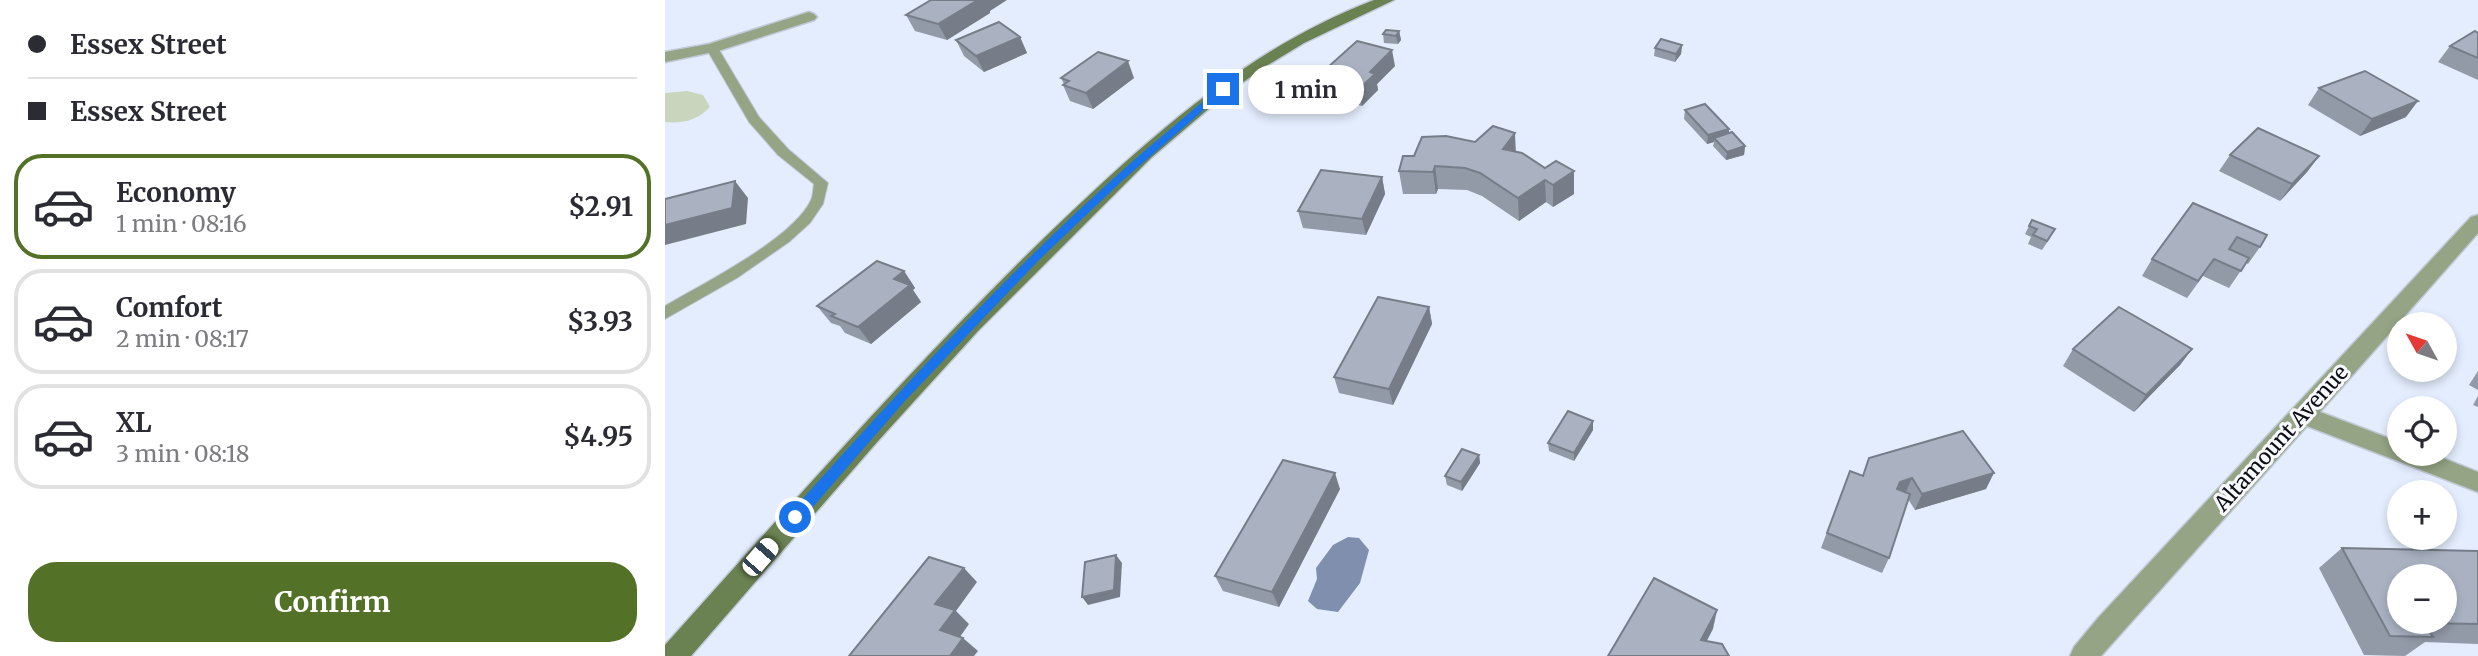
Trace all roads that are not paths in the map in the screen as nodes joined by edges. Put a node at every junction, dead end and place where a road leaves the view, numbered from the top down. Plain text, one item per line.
1 (1387, 0) edge
2 (809, 17) dead end
3 (712, 48) junction
4 (665, 57) edge
5 (2478, 220) edge
6 (665, 313) edge
7 (2303, 415) junction
8 (2387, 448) edge
9 (2436, 466) edge
10 (2478, 482) edge
11 (673, 656) edge
12 (2084, 656) edge

1 - 11 main road
2 - 3 street
3 - 4 street
3 - 6 lane
5 - 7 street, Altamount Avenue
7 - 8 street
7 - 12 street, Altamount Avenue
9 - 10 street

